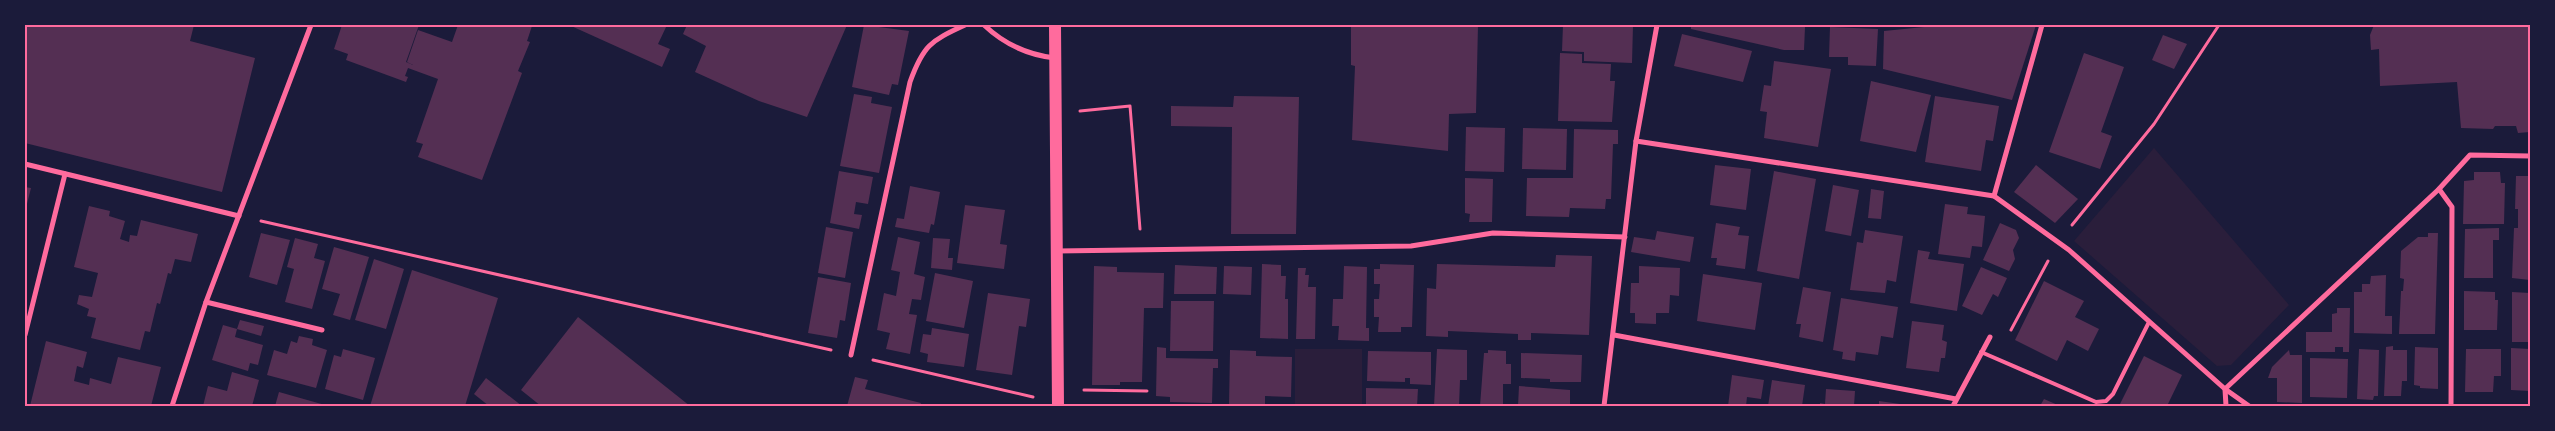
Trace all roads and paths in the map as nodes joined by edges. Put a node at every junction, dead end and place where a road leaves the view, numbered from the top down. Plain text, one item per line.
1 (311, 25) edge
2 (966, 25) edge
3 (984, 25) edge
4 (1055, 25) edge
5 (1657, 25) edge
6 (2042, 25) edge
7 (2219, 25) edge
8 (1055, 58) junction
9 (1080, 111) dead end
10 (1636, 141) junction
11 (2530, 156) edge
12 (25, 164) edge
13 (65, 174) junction
14 (2438, 189) junction
15 (1994, 196) junction
16 (239, 216) junction
17 (1626, 237) junction
18 (2058, 243) junction
19 (1141, 249) junction
20 (1056, 251) junction
21 (206, 302) junction
22 (2148, 322) junction
23 (322, 330) dead end
24 (25, 335) edge
25 (1614, 335) junction
26 (1990, 337) dead end
27 (1981, 352) junction
28 (851, 355) junction
29 (1997, 358) junction
30 (2226, 389) junction
31 (1081, 390) dead end
32 (1146, 391) dead end
33 (1956, 399) junction
34 (1058, 404) edge
35 (172, 406) edge
36 (1604, 406) edge
37 (1953, 406) edge
38 (2226, 406) edge
39 (2249, 406) edge
40 (2451, 406) edge

1 - 16 street
2 - 28 street
3 - 8 street
4 - 8 main road
5 - 10 street
6 - 15 street
7 - 18 path
8 - 20 main road
9 - 19 path
10 - 15 street
10 - 17 street
11 - 14 street
12 - 13 street
13 - 16 street
13 - 24 street
14 - 30 street
14 - 40 street
15 - 18 street
16 - 21 street
16 - 28 path
17 - 19 street
17 - 25 street
18 - 22 street
18 - 29 path
19 - 20 street
20 - 34 main road
21 - 23 street
21 - 35 street
22 - 29 lane
22 - 30 street
25 - 33 street
25 - 36 street
26 - 27 street
27 - 29 lane
27 - 33 street
28 - 34 path
30 - 38 street
30 - 39 street
31 - 32 path
33 - 37 street

